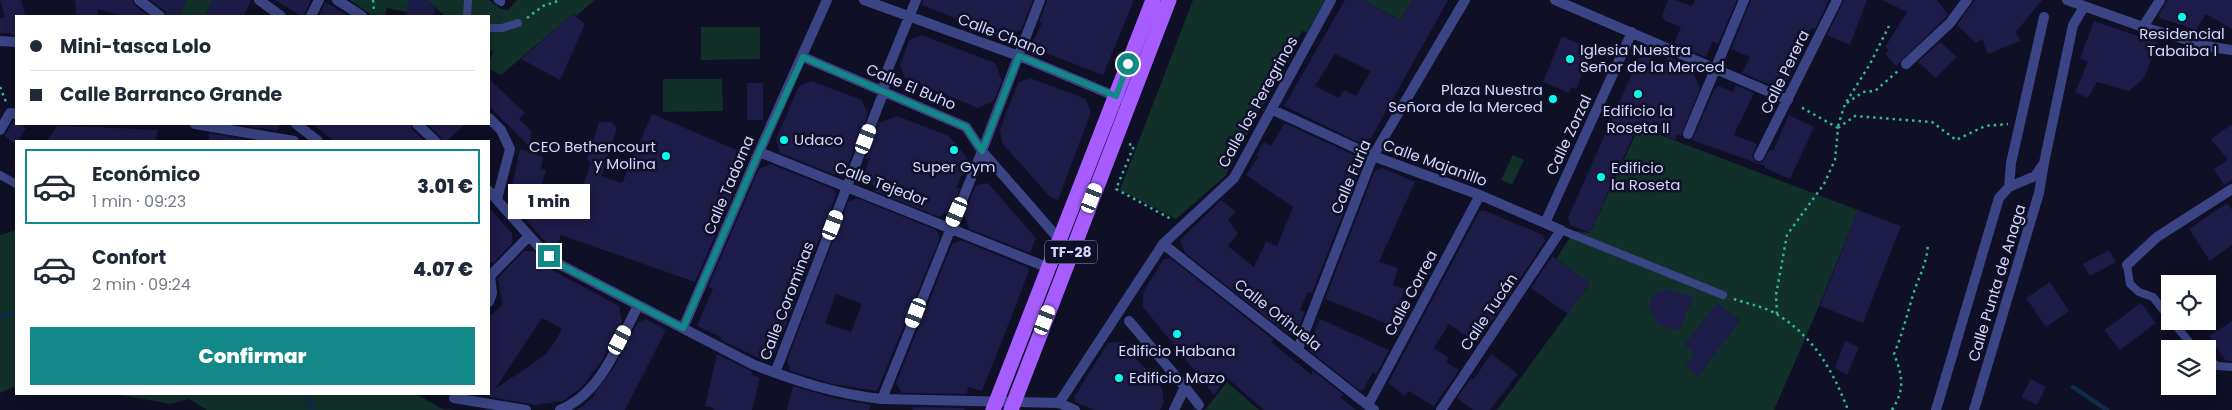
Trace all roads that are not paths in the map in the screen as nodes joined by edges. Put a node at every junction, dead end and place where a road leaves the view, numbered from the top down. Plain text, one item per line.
1 (139, 0) edge
2 (259, 0) edge
3 (319, 0) edge
4 (337, 0) edge
5 (468, 0) edge
6 (827, 0) edge
7 (864, 0) edge
8 (916, 0) edge
9 (1040, 0) edge
10 (1154, 0) edge
11 (1168, 0) edge
12 (1331, 0) edge
13 (1465, 0) edge
14 (1555, 0) edge
15 (1744, 0) edge
16 (1837, 0) edge
17 (1967, 0) edge
18 (2066, 0) edge
19 (2160, 0) edge
20 (2084, 8) junction
21 (159, 15) edge
22 (280, 15) edge
23 (312, 15) edge
24 (360, 15) edge
25 (466, 15) edge
26 (909, 16) junction
27 (2044, 16) dead end
28 (518, 23) road end
29 (2143, 27) junction
30 (490, 28) edge
31 (1632, 32) junction
32 (0, 41) edge
33 (15, 42) edge
34 (2232, 50) edge
35 (1019, 56) junction
36 (803, 57) junction
37 (1906, 64) road end
38 (1716, 70) junction
39 (884, 91) junction
40 (1122, 99) junction
41 (1788, 100) junction
42 (1273, 110) junction
43 (13, 113) edge
44 (490, 119) edge
45 (201, 125) edge
46 (297, 125) edge
47 (418, 125) edge
48 (0, 130) edge
49 (1688, 134) dead end
50 (288, 140) edge
51 (317, 140) edge
52 (435, 140) edge
53 (982, 151) junction
54 (759, 152) junction
55 (1373, 156) junction
56 (1759, 156) dead end
57 (2044, 163) junction
58 (0, 175) edge
59 (15, 183) edge
60 (2010, 187) junction
61 (848, 188) junction
62 (2232, 189) edge
63 (490, 192) edge
64 (1480, 195) junction
65 (497, 199) junction
66 (1545, 223) junction
67 (950, 227) junction
68 (1561, 230) junction
69 (529, 236) junction
70 (1059, 238) junction
71 (1163, 244) junction
72 (1070, 253) junction
73 (2127, 265) joint
74 (1049, 268) junction
75 (490, 275) edge
76 (490, 282) edge
77 (1723, 295) road end
78 (490, 299) edge
79 (638, 306) junction
80 (2161, 307) edge
81 (1129, 321) dead end
82 (683, 328) junction
83 (2179, 330) edge
84 (2187, 340) edge
85 (1298, 349) junction
86 (2216, 365) edge
87 (2232, 367) edge
88 (775, 373) junction
89 (1185, 387) junction
90 (454, 398) dead end
91 (882, 399) junction
92 (1060, 403) junction
93 (1199, 405) dead end
94 (995, 406) edge
95 (1012, 406) edge
96 (1371, 408) edge
97 (526, 410) edge
98 (560, 410) edge
99 (1075, 410) edge
100 (1174, 410) edge
101 (1441, 410) edge
102 (1936, 410) edge
103 (1974, 410) edge

1 - 21 street
2 - 22 street
3 - 23 street
4 - 24 street
5 - 25 lane
6 - 36 street, Calle Tadorna
7 - 26 street, Calle Chano
8 - 26 street, Calle Corominas
9 - 35 street
10 - 40 main road, TF-28
11 - 40 main road, TF-28
12 - 42 street, Calle los Peregrinos
13 - 55 street, Calle Furia
14 - 31 street
15 - 38 street
16 - 41 street, Calle Perera
17 - 37 street
18 - 20 street
19 - 29 street
20 - 29 street
20 - 57 street, Calle Punta de Anaga
26 - 35 street, Calle Chano
26 - 39 street, Calle Corominas
27 - 60 street, Calle Punta de Anaga
28 - 30 lane
29 - 34 street
31 - 38 street
31 - 66 street, Calle Zorzal
32 - 33 street
35 - 40 street, Calle Chano
35 - 53 street
36 - 39 street, Calle El Buho
36 - 54 street, Calle Tadorna
38 - 41 street
38 - 49 street
39 - 53 street, Calle El Buho
39 - 61 street, Calle Corominas
40 - 70 main road, TF-28
40 - 72 main road, TF-28
41 - 56 street, Calle Perera
42 - 55 street, Calle Majanillo
42 - 71 street, Calle los Peregrinos
43 - 48 street
44 - 65 street
45 - 50 street
46 - 51 street
47 - 52 street
53 - 67 street
53 - 70 street, Calle El Buho
54 - 61 street, Calle Tejedor
54 - 82 street, Calle Tadorna
55 - 64 street, Calle Majanillo
55 - 85 street, Calle Furia
57 - 60 street, Calle Punta de Anaga
57 - 103 street, Calle Punta de Anaga
58 - 59 lane
60 - 102 street, Calle Punta de Anaga
61 - 67 street, Calle Tejedor
61 - 88 street, Calle Corominas
62 - 73 street
63 - 65 street
64 - 66 street, Calle Majanillo
64 - 96 street, Calle Correa
65 - 69 street
66 - 68 street, Calle Majanillo
67 - 74 street, Calle Tejedor
67 - 91 street
68 - 77 lane
68 - 101 street, Calle Tucán
69 - 75 street
69 - 79 street
70 - 72 street, Calle El Buho
70 - 74 main road, TF-28
71 - 85 street, Calle Orihuela
71 - 92 street, Calle los Peregrinos
72 - 95 main road, TF-28
73 - 80 lane
74 - 94 main road, TF-28
76 - 78 street
79 - 82 street
79 - 98 street
81 - 89 street
82 - 88 street
83 - 84 lane
85 - 96 street, Calle Orihuela
86 - 87 lane
88 - 91 street
89 - 93 street
89 - 100 street
90 - 97 street
91 - 94 street
92 - 95 street
92 - 99 street
94 - 95 street

